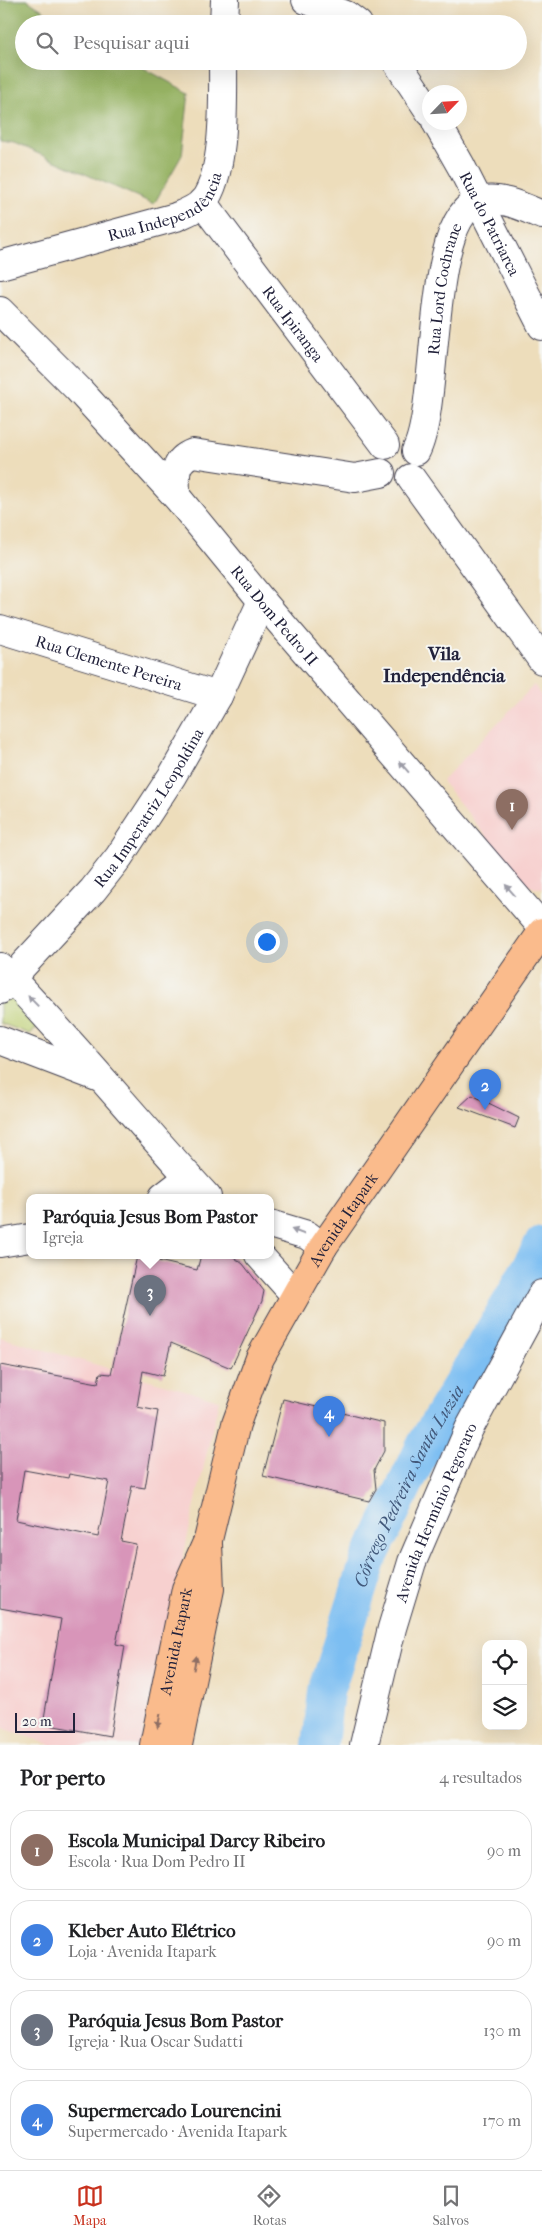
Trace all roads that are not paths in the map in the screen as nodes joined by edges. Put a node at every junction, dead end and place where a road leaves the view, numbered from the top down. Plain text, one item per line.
1 (306, 0) edge
2 (346, 15) edge
3 (223, 70) edge
4 (402, 70) edge
5 (422, 100) edge
6 (440, 130) edge
7 (479, 201) junction
8 (202, 202) junction
9 (542, 215) edge
10 (0, 265) edge
11 (0, 311) edge
12 (542, 326) edge
13 (385, 445) junction
14 (416, 451) junction
15 (381, 473) junction
16 (411, 478) junction
17 (176, 496) junction
18 (262, 601) junction
19 (0, 629) edge
20 (542, 660) edge
21 (218, 696) junction
22 (542, 927) edge
23 (542, 932) edge
24 (4, 978) edge
25 (52, 1020) junction
26 (0, 1040) edge
27 (31, 1052) junction
28 (99, 1078) junction
29 (189, 1177) junction
30 (167, 1194) edge
31 (204, 1194) edge
32 (274, 1225) edge
33 (26, 1239) edge
34 (0, 1243) edge
35 (323, 1247) junction
36 (263, 1259) edge
37 (294, 1294) junction
38 (542, 1294) edge
39 (208, 1540) junction
40 (154, 1745) edge
41 (178, 1745) edge
42 (364, 1745) edge

1 - 2 street
3 - 8 street, Rua Independência
4 - 5 street
6 - 7 street, Rua do Patriarca
7 - 9 street
7 - 12 street, Rua do Patriarca
7 - 14 street, Rua Lord Cochrane
8 - 10 street, Rua Independência
8 - 13 street, Rua Ipiranga
11 - 17 street, Rua Dom Pedro II
13 - 14 street
13 - 15 street
14 - 16 street
15 - 16 street
15 - 17 street
16 - 20 street
17 - 18 street, Rua Dom Pedro II
18 - 21 street, Rua Imperatriz Leopoldina
22 -> 18 street, Rua Dom Pedro II
19 - 21 street, Rua Clemente Pereira
21 - 24 street, Rua Imperatriz Leopoldina
23 - 35 main road, Avenida Itapark
25 -> 24 street
25 - 27 street
25 - 28 street
26 - 27 street
27 - 28 street
28 - 29 street
29 - 30 street
29 - 31 street
35 -> 32 street
33 - 34 street
35 - 37 main road, Avenida Itapark
36 - 37 street
37 - 39 main road, Avenida Itapark
38 - 42 street, Avenida Hermínio Pegoraro
39 -> 40 main road, Avenida Itapark
41 -> 39 main road, Avenida Itapark

